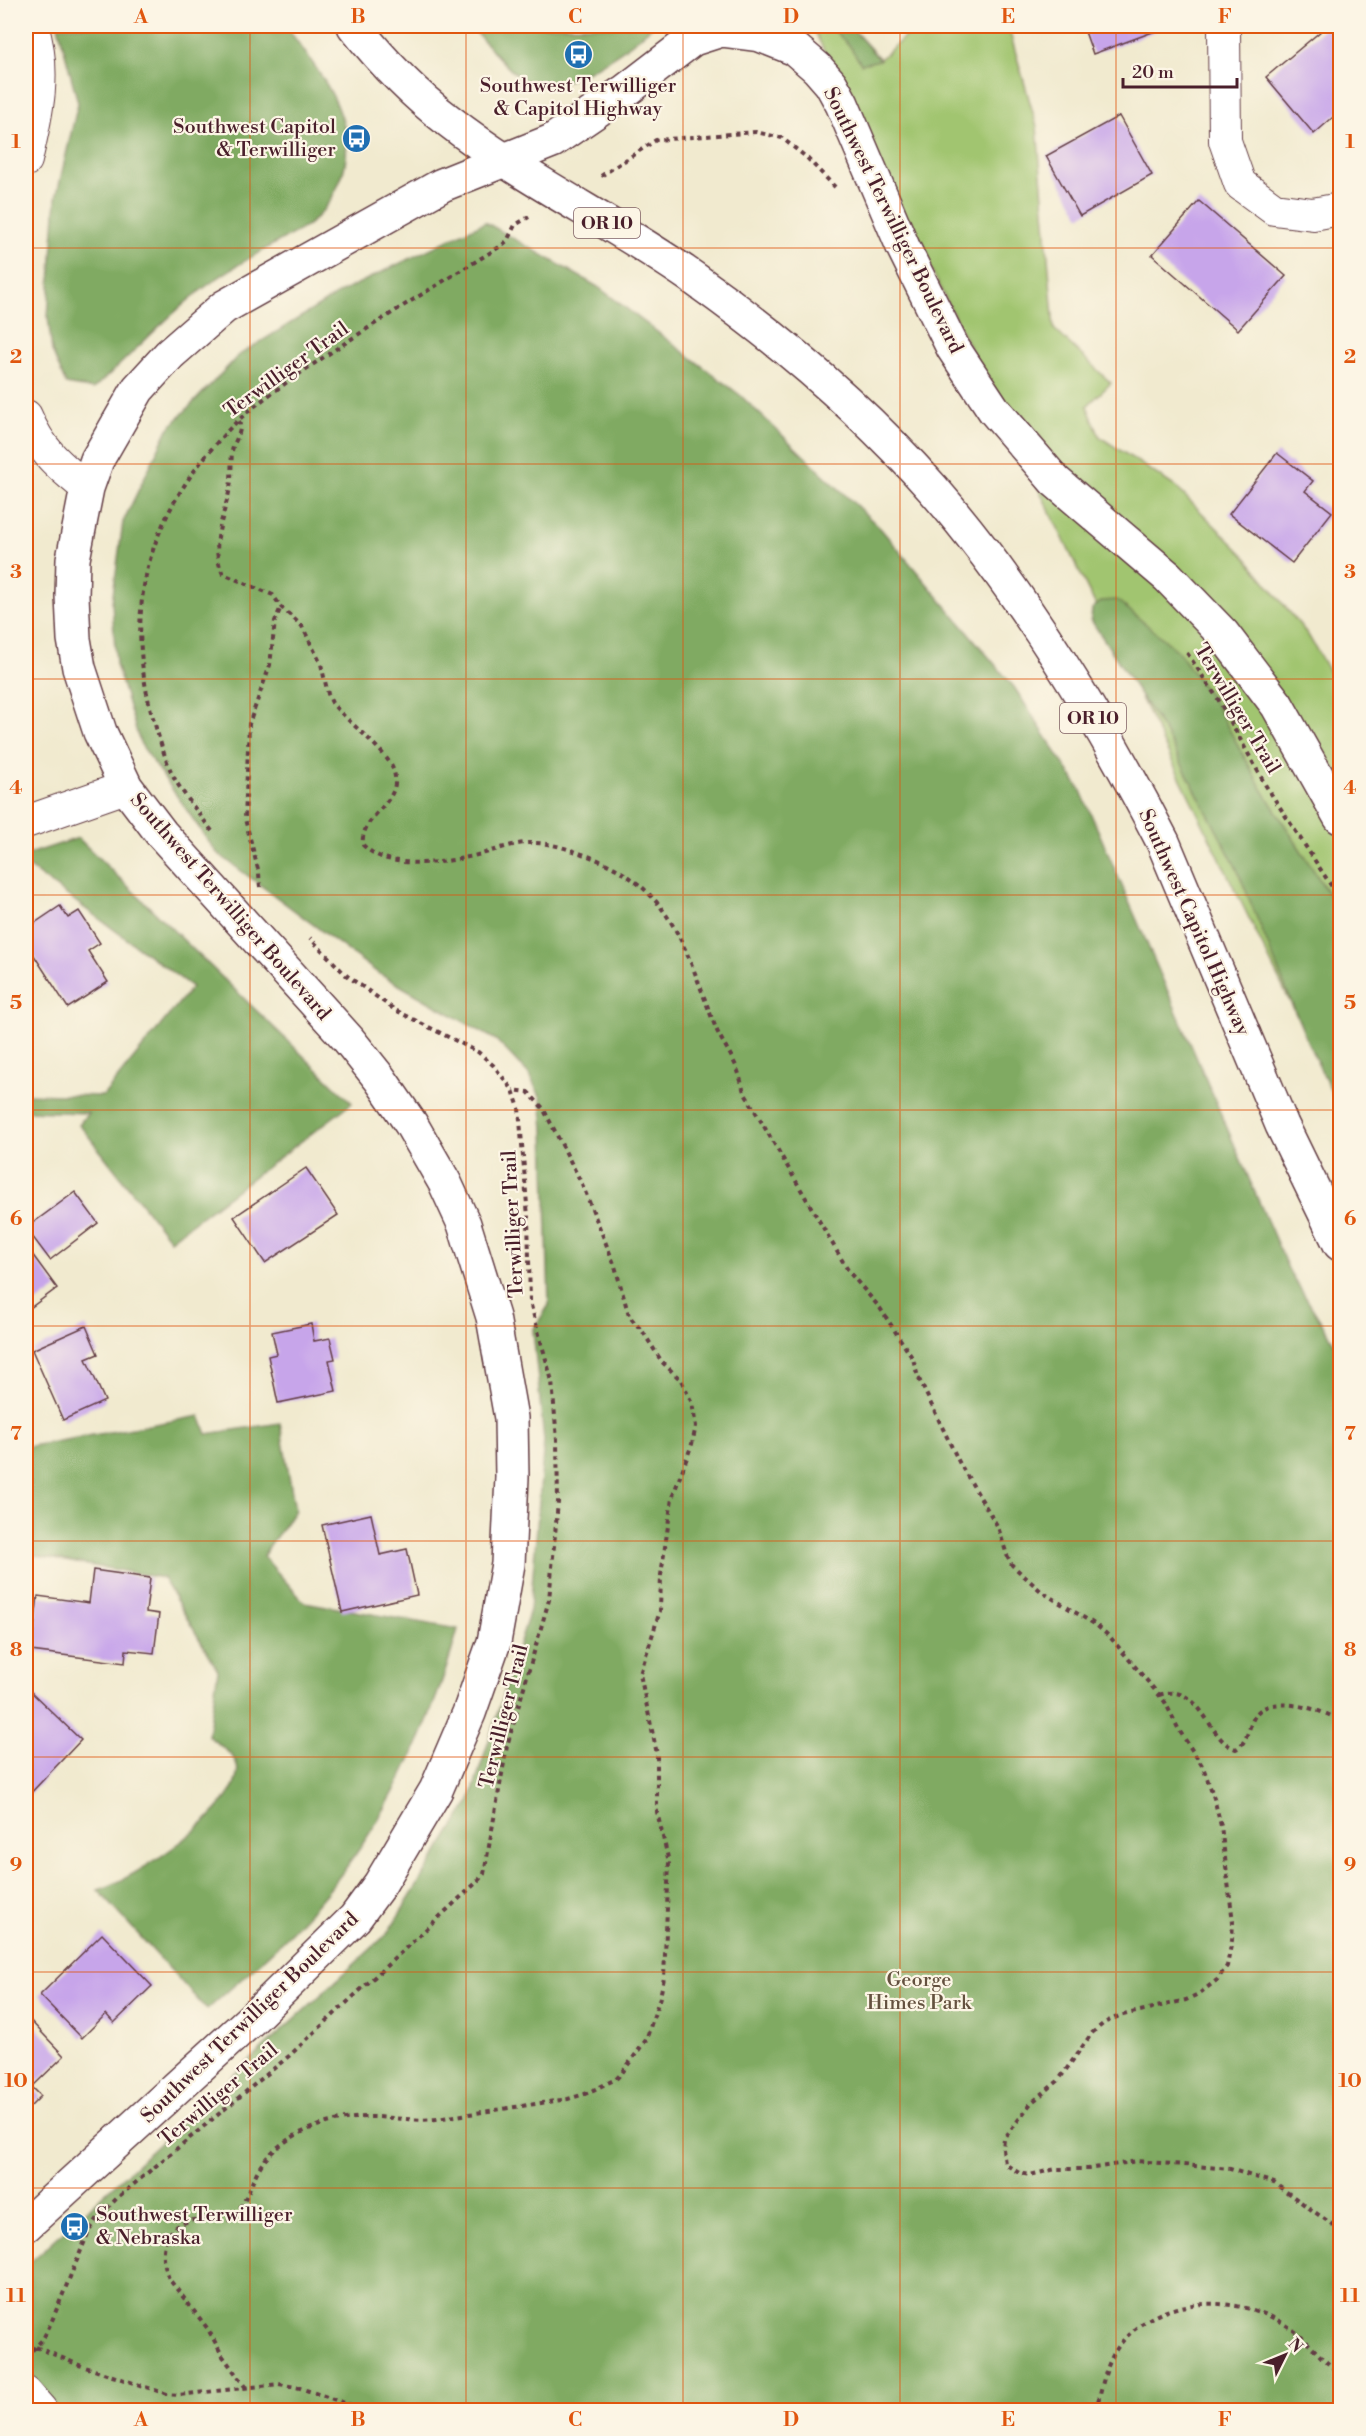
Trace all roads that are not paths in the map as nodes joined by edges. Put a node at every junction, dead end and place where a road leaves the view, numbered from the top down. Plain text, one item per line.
1 (32, 26) edge
2 (354, 26) edge
3 (1224, 26) edge
4 (26, 160) edge
5 (506, 160) junction
6 (1341, 209) edge
7 (26, 416) edge
8 (87, 488) junction
9 (126, 787) junction
10 (1341, 817) edge
11 (26, 822) edge
12 (1341, 1244) edge
13 (26, 2225) edge
14 (26, 2393) edge
15 (41, 2410) edge

1 - 4 street
2 - 5 main road, Southwest Capitol Highway / OR 10
3 - 6 street
5 - 8 main road, Southwest Terwilliger Boulevard
5 - 10 main road, Southwest Terwilliger Boulevard
5 - 12 main road, Southwest Capitol Highway / OR 10
7 - 8 street
8 - 9 main road, Southwest Terwilliger Boulevard
9 - 11 street
9 - 13 main road, Southwest Terwilliger Boulevard
14 - 15 street

